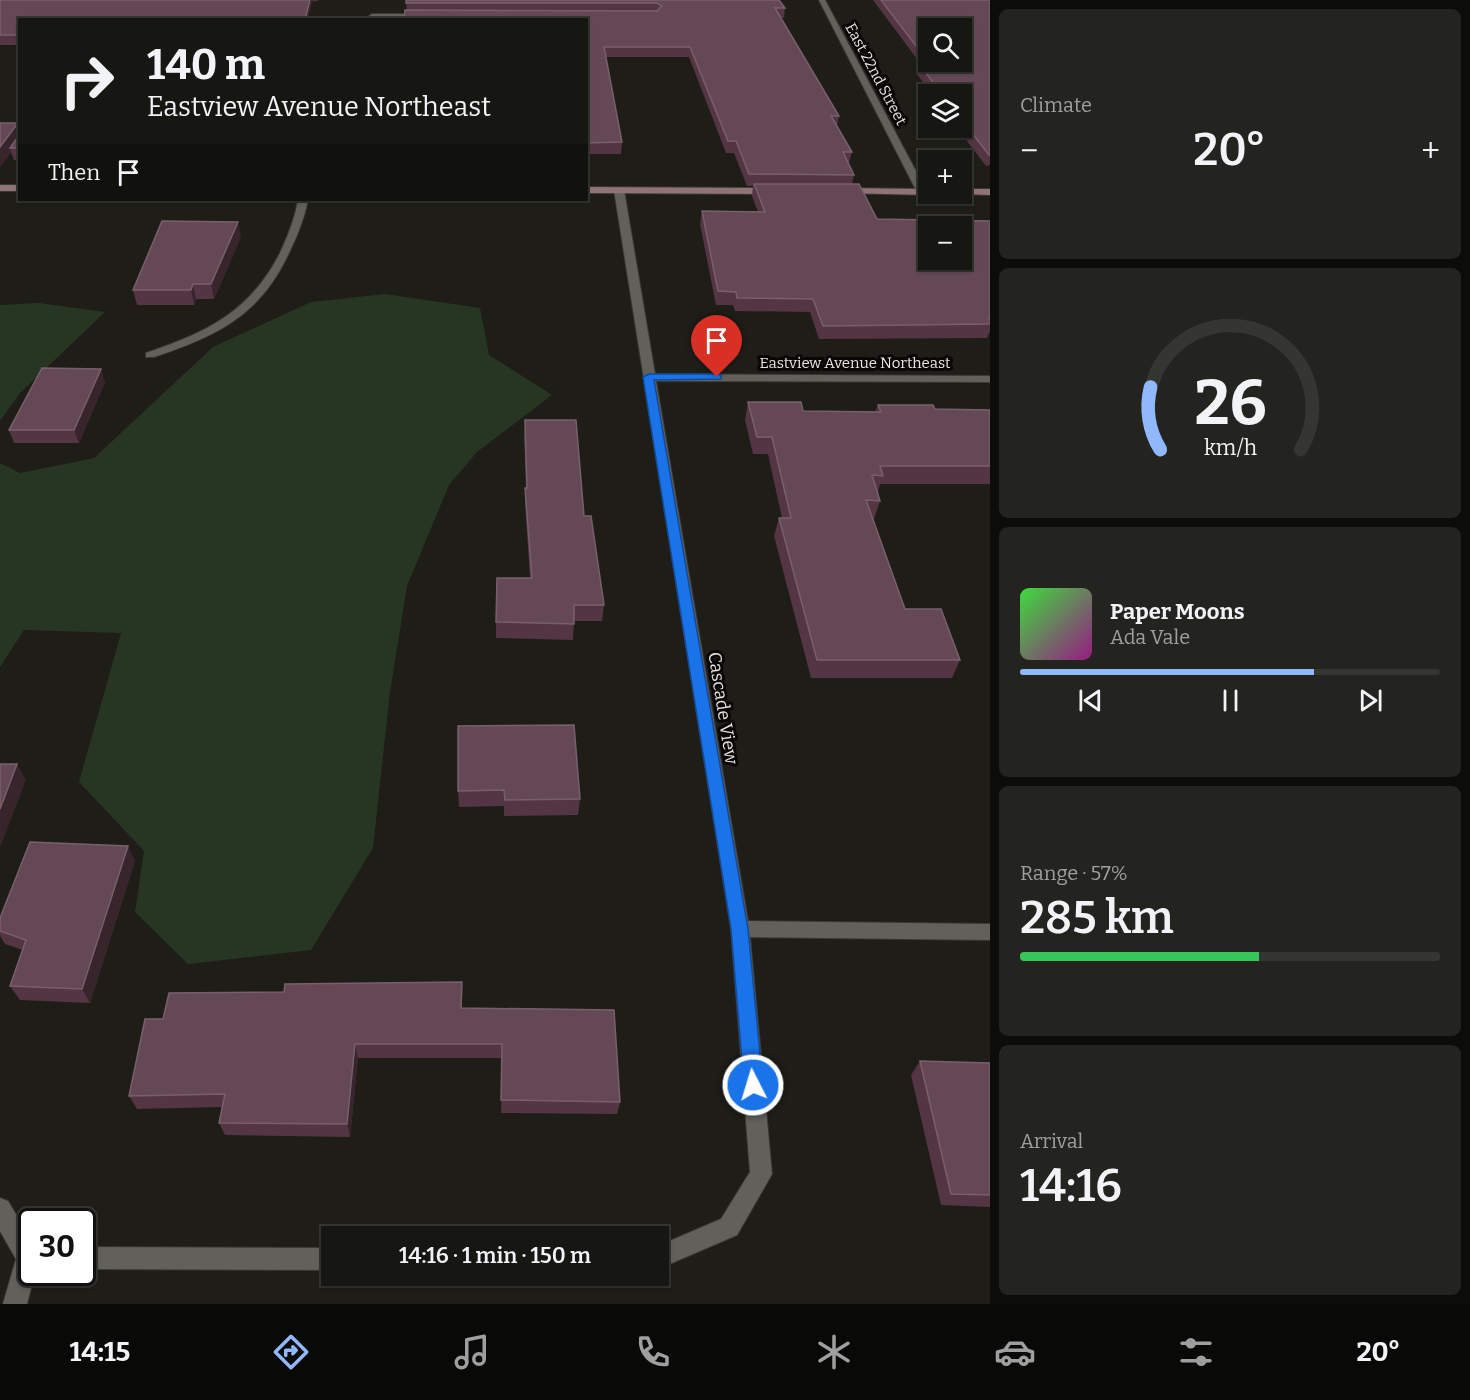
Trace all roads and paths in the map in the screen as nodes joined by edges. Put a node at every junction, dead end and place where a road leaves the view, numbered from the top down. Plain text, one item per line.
1 (822, 0) edge
2 (372, 14) edge
3 (438, 16) edge
4 (918, 177) edge
5 (0, 188) edge
6 (18, 188) edge
7 (588, 190) edge
8 (620, 190) junction
9 (783, 191) edge
10 (829, 191) edge
11 (918, 192) edge
12 (972, 192) edge
13 (990, 192) edge
14 (303, 201) edge
15 (150, 355) dead end
16 (649, 377) junction
17 (990, 379) edge
18 (740, 929) junction
19 (990, 932) edge
20 (0, 1209) edge
21 (18, 1238) edge
22 (669, 1253) edge
23 (96, 1258) edge
24 (321, 1259) edge
25 (21, 1286) edge
26 (15, 1304) edge

1 - 4 street, East 22nd Street
2 - 3 street
5 - 6 main road
7 - 8 main road
8 - 9 main road
8 - 16 street, Cascade View
10 - 11 main road
12 - 13 main road
14 - 15 street
16 - 17 street, Eastview Avenue Northeast
16 - 18 street, Cascade View
18 - 19 street
18 - 22 street, Cascade View
20 - 21 street
23 - 24 street
25 - 26 street

